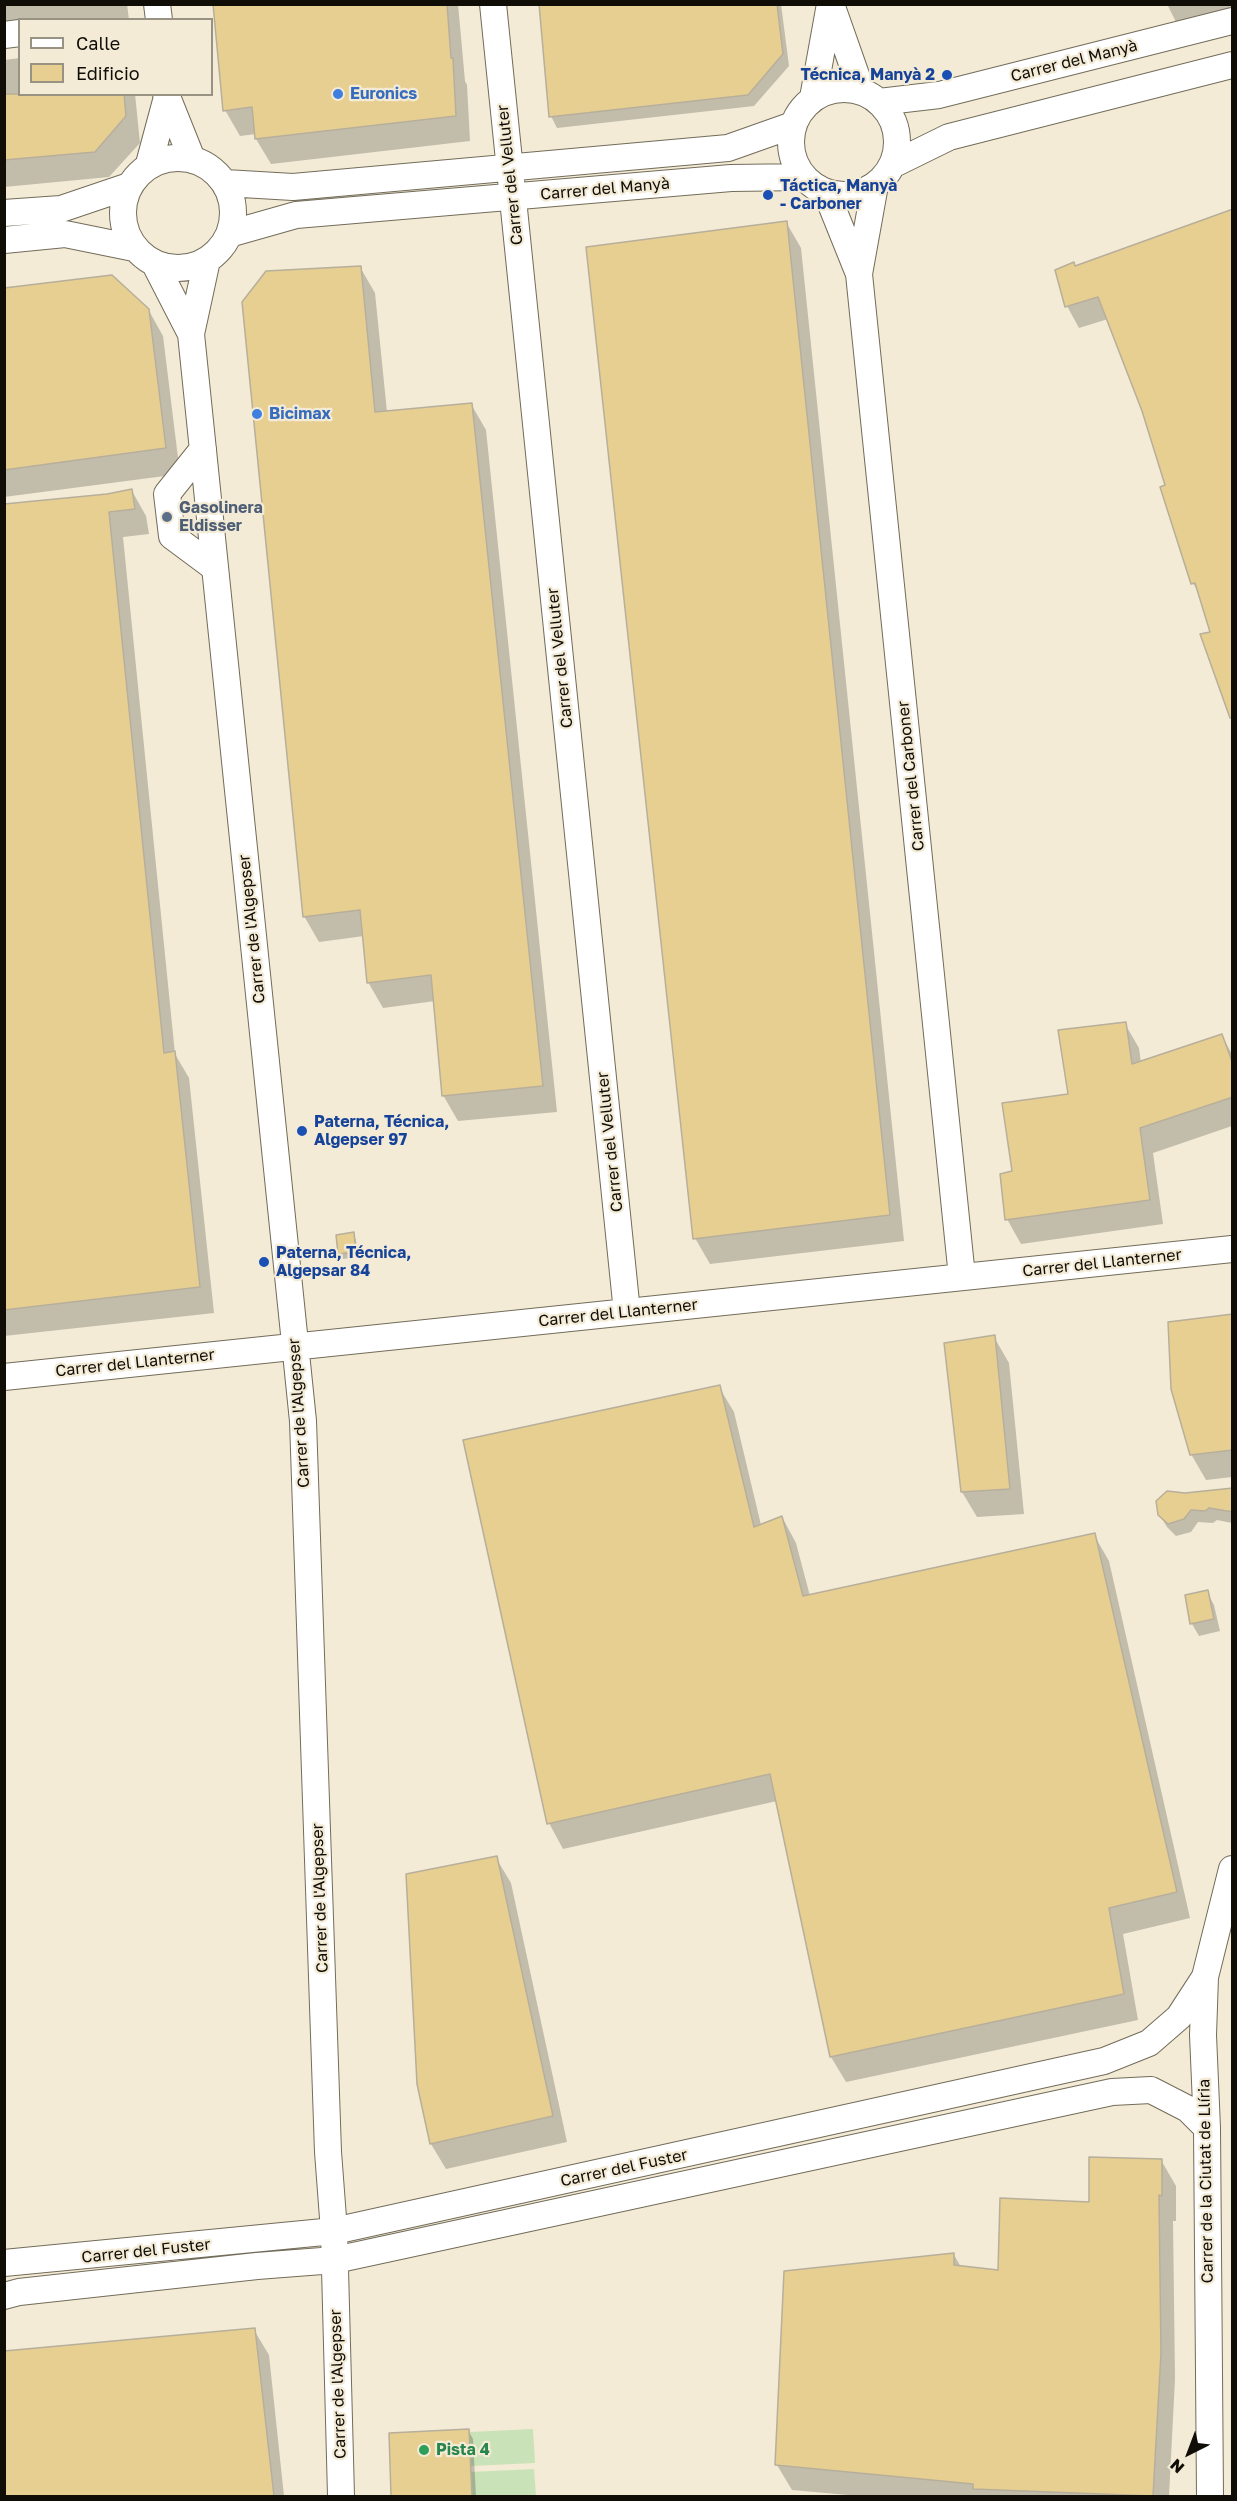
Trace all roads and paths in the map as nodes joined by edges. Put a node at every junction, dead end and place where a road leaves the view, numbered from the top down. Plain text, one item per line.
1 (493, 4) edge
2 (831, 4) edge
3 (1233, 21) edge
4 (1233, 65) edge
5 (167, 96) edge
6 (870, 97) junction
7 (813, 98) junction
8 (793, 125) junction
9 (192, 159) junction
10 (149, 164) junction
11 (892, 165) junction
12 (510, 168) junction
13 (804, 177) junction
14 (225, 183) junction
15 (875, 185) junction
16 (129, 186) junction
17 (826, 192) junction
18 (513, 197) junction
19 (4, 213) edge
20 (229, 234) junction
21 (4, 240) edge
22 (134, 248) junction
23 (207, 261) junction
24 (155, 264) junction
25 (859, 274) junction
26 (191, 334) junction
27 (203, 449) junction
28 (215, 568) junction
29 (1233, 1249) edge
30 (962, 1277) junction
31 (627, 1312) junction
32 (294, 1347) junction
33 (4, 1377) edge
34 (1233, 1869) edge
35 (1205, 1977) junction
36 (1207, 2128) junction
37 (334, 2231) junction
38 (335, 2260) junction
39 (4, 2264) edge
40 (4, 2296) edge
41 (341, 2496) edge
42 (1210, 2496) edge

1 - 12 street, Carrer del Velluter
2 - 6 street
2 - 7 street
3 - 6 street, Carrer del Manyà
4 - 11 street
5 - 9 street
5 - 10 street
6 - 7 street
6 - 11 street
7 - 8 street
8 - 12 street, Carrer del Manyà
8 - 13 street
9 - 10 street
9 - 14 street
10 - 16 street
11 - 15 street
12 - 14 street, Carrer del Manyà
12 - 18 street, Carrer del Velluter
13 - 17 street
13 - 18 street, Carrer del Manyà
14 - 20 street
15 - 17 street
15 - 25 street, Carrer del Carboner
16 - 19 street
16 - 22 street
17 - 25 street, Carrer del Carboner
18 - 20 street, Carrer del Manyà
18 - 31 street, Carrer del Velluter
20 - 23 street
21 - 22 street
22 - 24 street
23 - 24 street
23 - 26 street
24 - 26 street
25 - 30 street, Carrer del Carboner
26 - 27 street, Carrer de l'Algepser
27 - 28 street, Carrer de l'Algepser
27 - 28 street
28 - 32 street, Carrer de l'Algepser
29 - 30 street, Carrer del Llanterner
30 - 31 street, Carrer del Llanterner
31 - 32 street, Carrer del Llanterner
32 - 33 street, Carrer del Llanterner
32 - 37 street, Carrer de l'Algepser
34 - 35 street, Carrer de la Ciutat de Llíria
35 - 36 street, Carrer de la Ciutat de Llíria
35 - 37 street, Carrer del Fuster
36 - 38 street, Carrer del Fuster
36 - 42 street, Carrer de la Ciutat de Llíria
37 - 38 street, Carrer de l'Algepser
37 - 39 street, Carrer del Fuster
38 - 40 street, Carrer del Fuster
38 - 41 street, Carrer de l'Algepser

